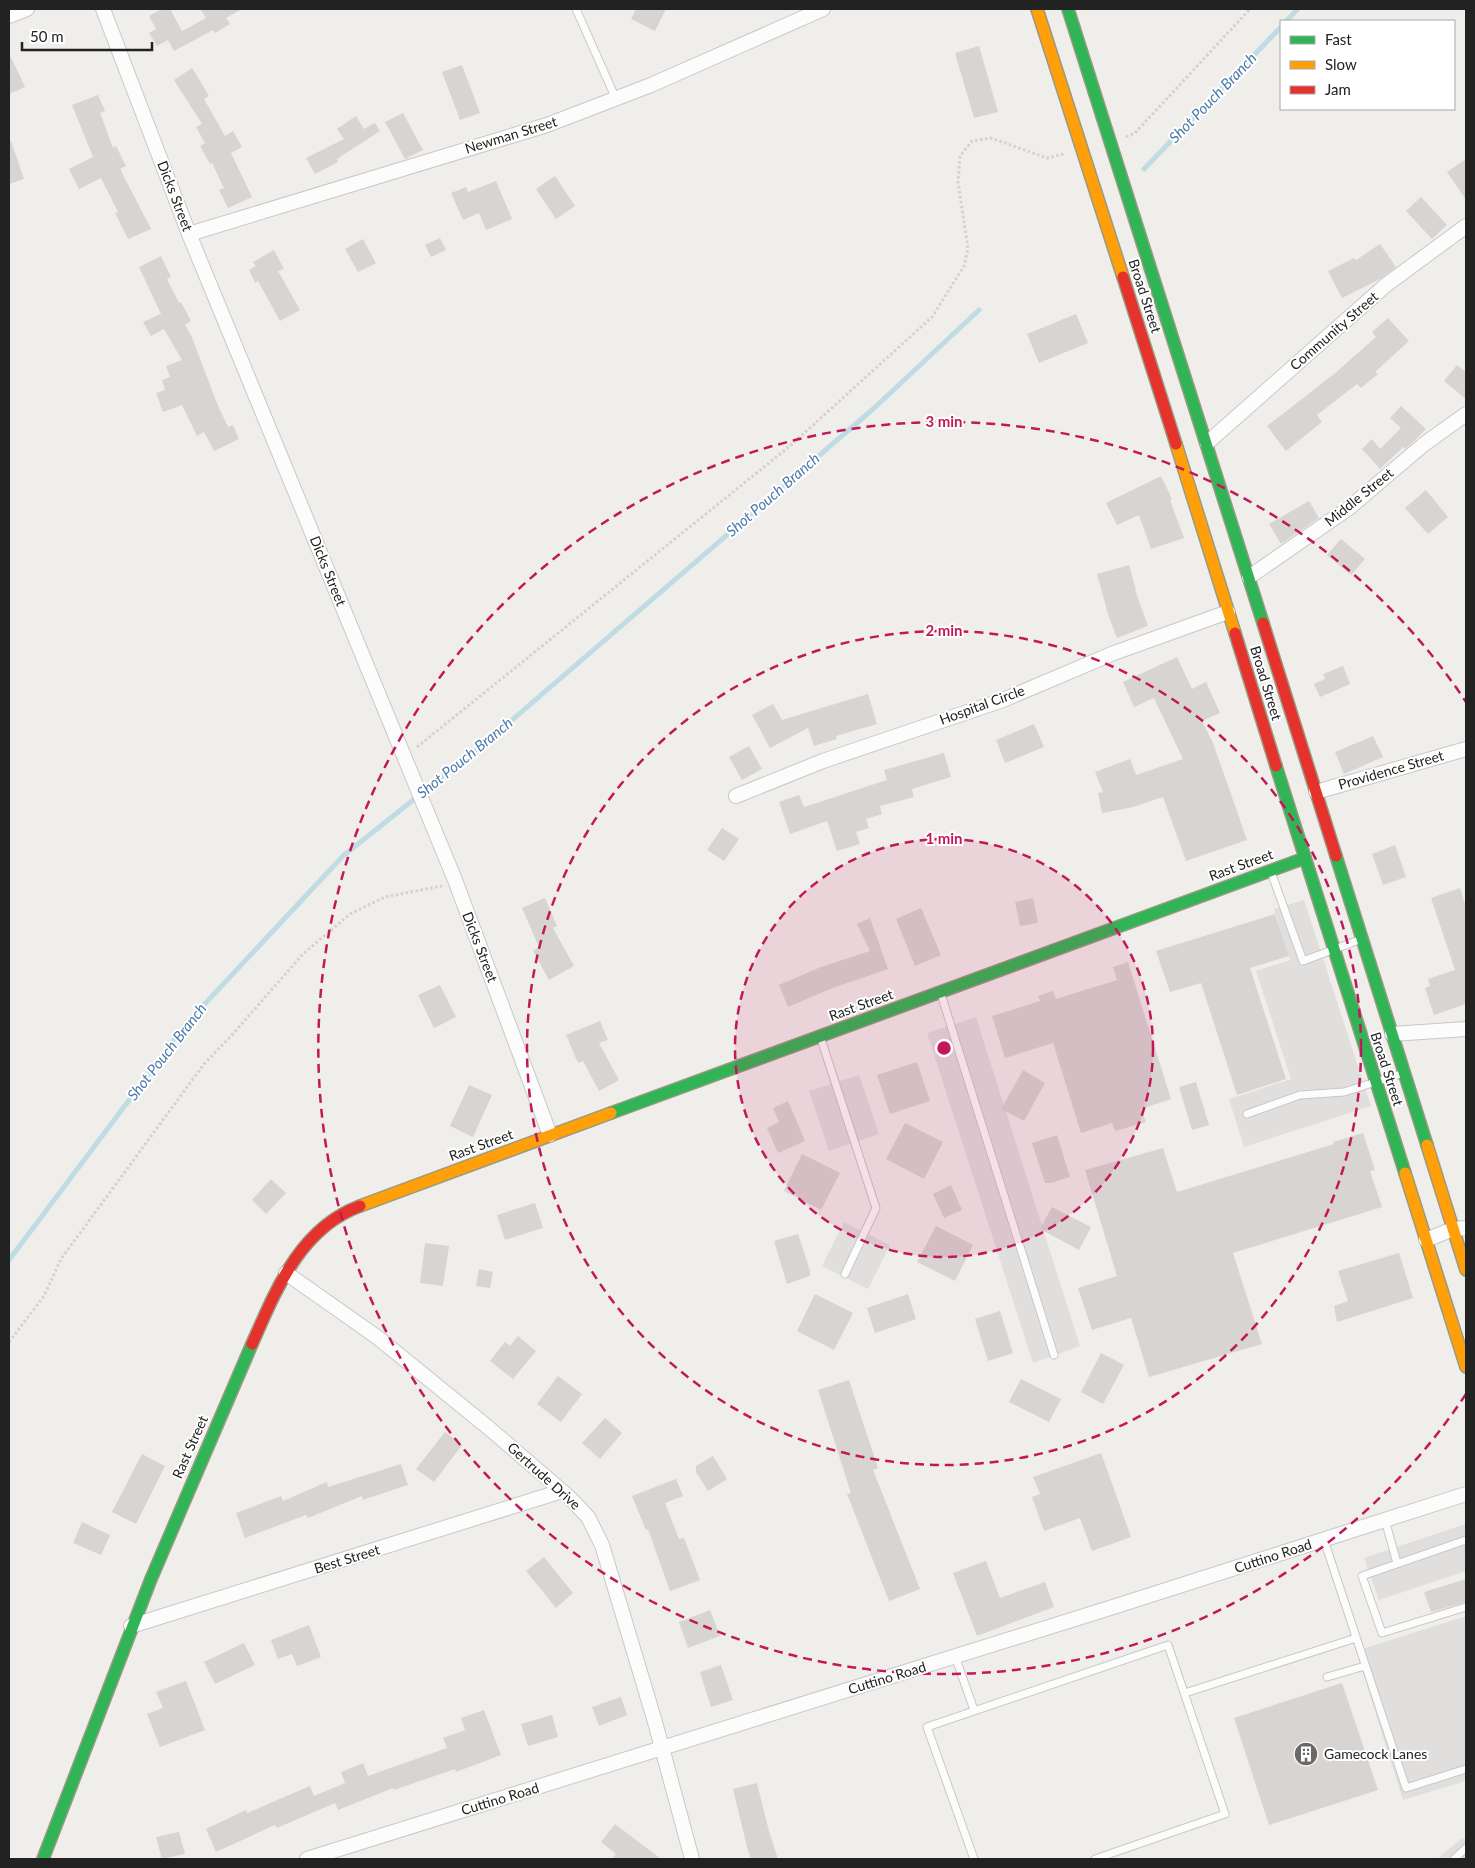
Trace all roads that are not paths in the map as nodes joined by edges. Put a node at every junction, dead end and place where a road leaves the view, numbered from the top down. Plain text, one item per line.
1 (27, 9) edge
2 (103, 9) edge
3 (576, 9) edge
4 (823, 9) edge
5 (1037, 9) edge
6 (1068, 9) edge
7 (9, 16) edge
8 (616, 99) junction
9 (1466, 226) edge
10 (189, 234) junction
11 (1466, 414) edge
12 (1207, 443) junction
13 (1249, 577) junction
14 (1228, 612) junction
15 (1466, 749) edge
16 (1316, 792) junction
17 (736, 796) dead end
18 (1304, 858) junction
19 (1270, 870) junction
20 (1362, 939) junction
21 (1334, 950) junction
22 (940, 992) junction
23 (1466, 1029) edge
24 (1392, 1034) junction
25 (820, 1036) junction
26 (1404, 1073) junction
27 (1376, 1082) junction
28 (1247, 1114) dead end
29 (550, 1135) junction
30 (1460, 1228) edge
31 (1426, 1240) junction
32 (1466, 1270) edge
33 (286, 1273) junction
34 (845, 1274) dead end
35 (1054, 1355) dead end
36 (1466, 1367) edge
37 (562, 1491) junction
38 (1466, 1494) edge
39 (1385, 1520) junction
40 (1324, 1540) junction
41 (1466, 1540) edge
42 (1398, 1563) junction
43 (1466, 1607) edge
44 (132, 1626) junction
45 (1356, 1638) junction
46 (955, 1656) junction
47 (1365, 1666) junction
48 (1327, 1677) dead end
49 (1184, 1693) junction
50 (974, 1710) junction
51 (662, 1748) junction
52 (1466, 1769) edge
53 (1466, 1848) edge
54 (43, 1859) edge
55 (307, 1859) edge
56 (692, 1859) edge
57 (974, 1859) edge
58 (1095, 1859) edge
59 (1454, 1859) edge

1 - 7 street
2 - 10 street, Dicks Street
3 - 8 lane
4 - 8 street, Newman Street
5 - 14 main road, Broad Street
6 - 12 main road, Broad Street
8 - 10 street, Newman Street
9 - 12 street, Community Street
10 - 29 street, Dicks Street
11 - 13 street, Middle Street
12 - 13 main road, Broad Street
13 - 16 main road, Broad Street
14 - 17 street, Hospital Circle
14 - 18 main road, Broad Street
15 - 16 street, Providence Street
16 - 20 main road, Broad Street
18 - 19 main road, Rast Street
18 - 21 main road, Broad Street
19 - 21 lane
19 - 22 main road, Rast Street
20 - 21 lane
20 - 24 main road, Broad Street
21 - 27 main road, Broad Street
22 - 25 main road, Rast Street
22 - 35 lane
23 - 24 street
24 - 26 main road, Broad Street
25 - 29 main road, Rast Street
25 - 34 lane
26 - 27 lane
26 - 30 main road, Broad Street
27 - 28 lane
27 - 31 main road, Broad Street
29 - 33 main road, Rast Street
30 - 31 street
30 - 32 main road, Broad Street
31 - 36 main road, Broad Street
33 - 37 street, Gertrude Drive
33 - 44 main road, Rast Street
37 - 44 street, Best Street
37 - 51 street, Gertrude Drive
38 - 39 street, Cuttino Road
39 - 40 street, Cuttino Road
39 - 42 lane
40 - 45 lane
40 - 46 street, Cuttino Road
41 - 42 lane
42 - 43 lane
44 - 54 main road, Rast Street
45 - 47 lane
45 - 49 lane
46 - 50 lane
46 - 51 street, Cuttino Road
47 - 48 lane
47 - 52 lane
49 - 50 lane
49 - 58 lane
50 - 57 lane
51 - 55 street, Cuttino Road
51 - 56 street, Gertrude Drive
53 - 59 lane

